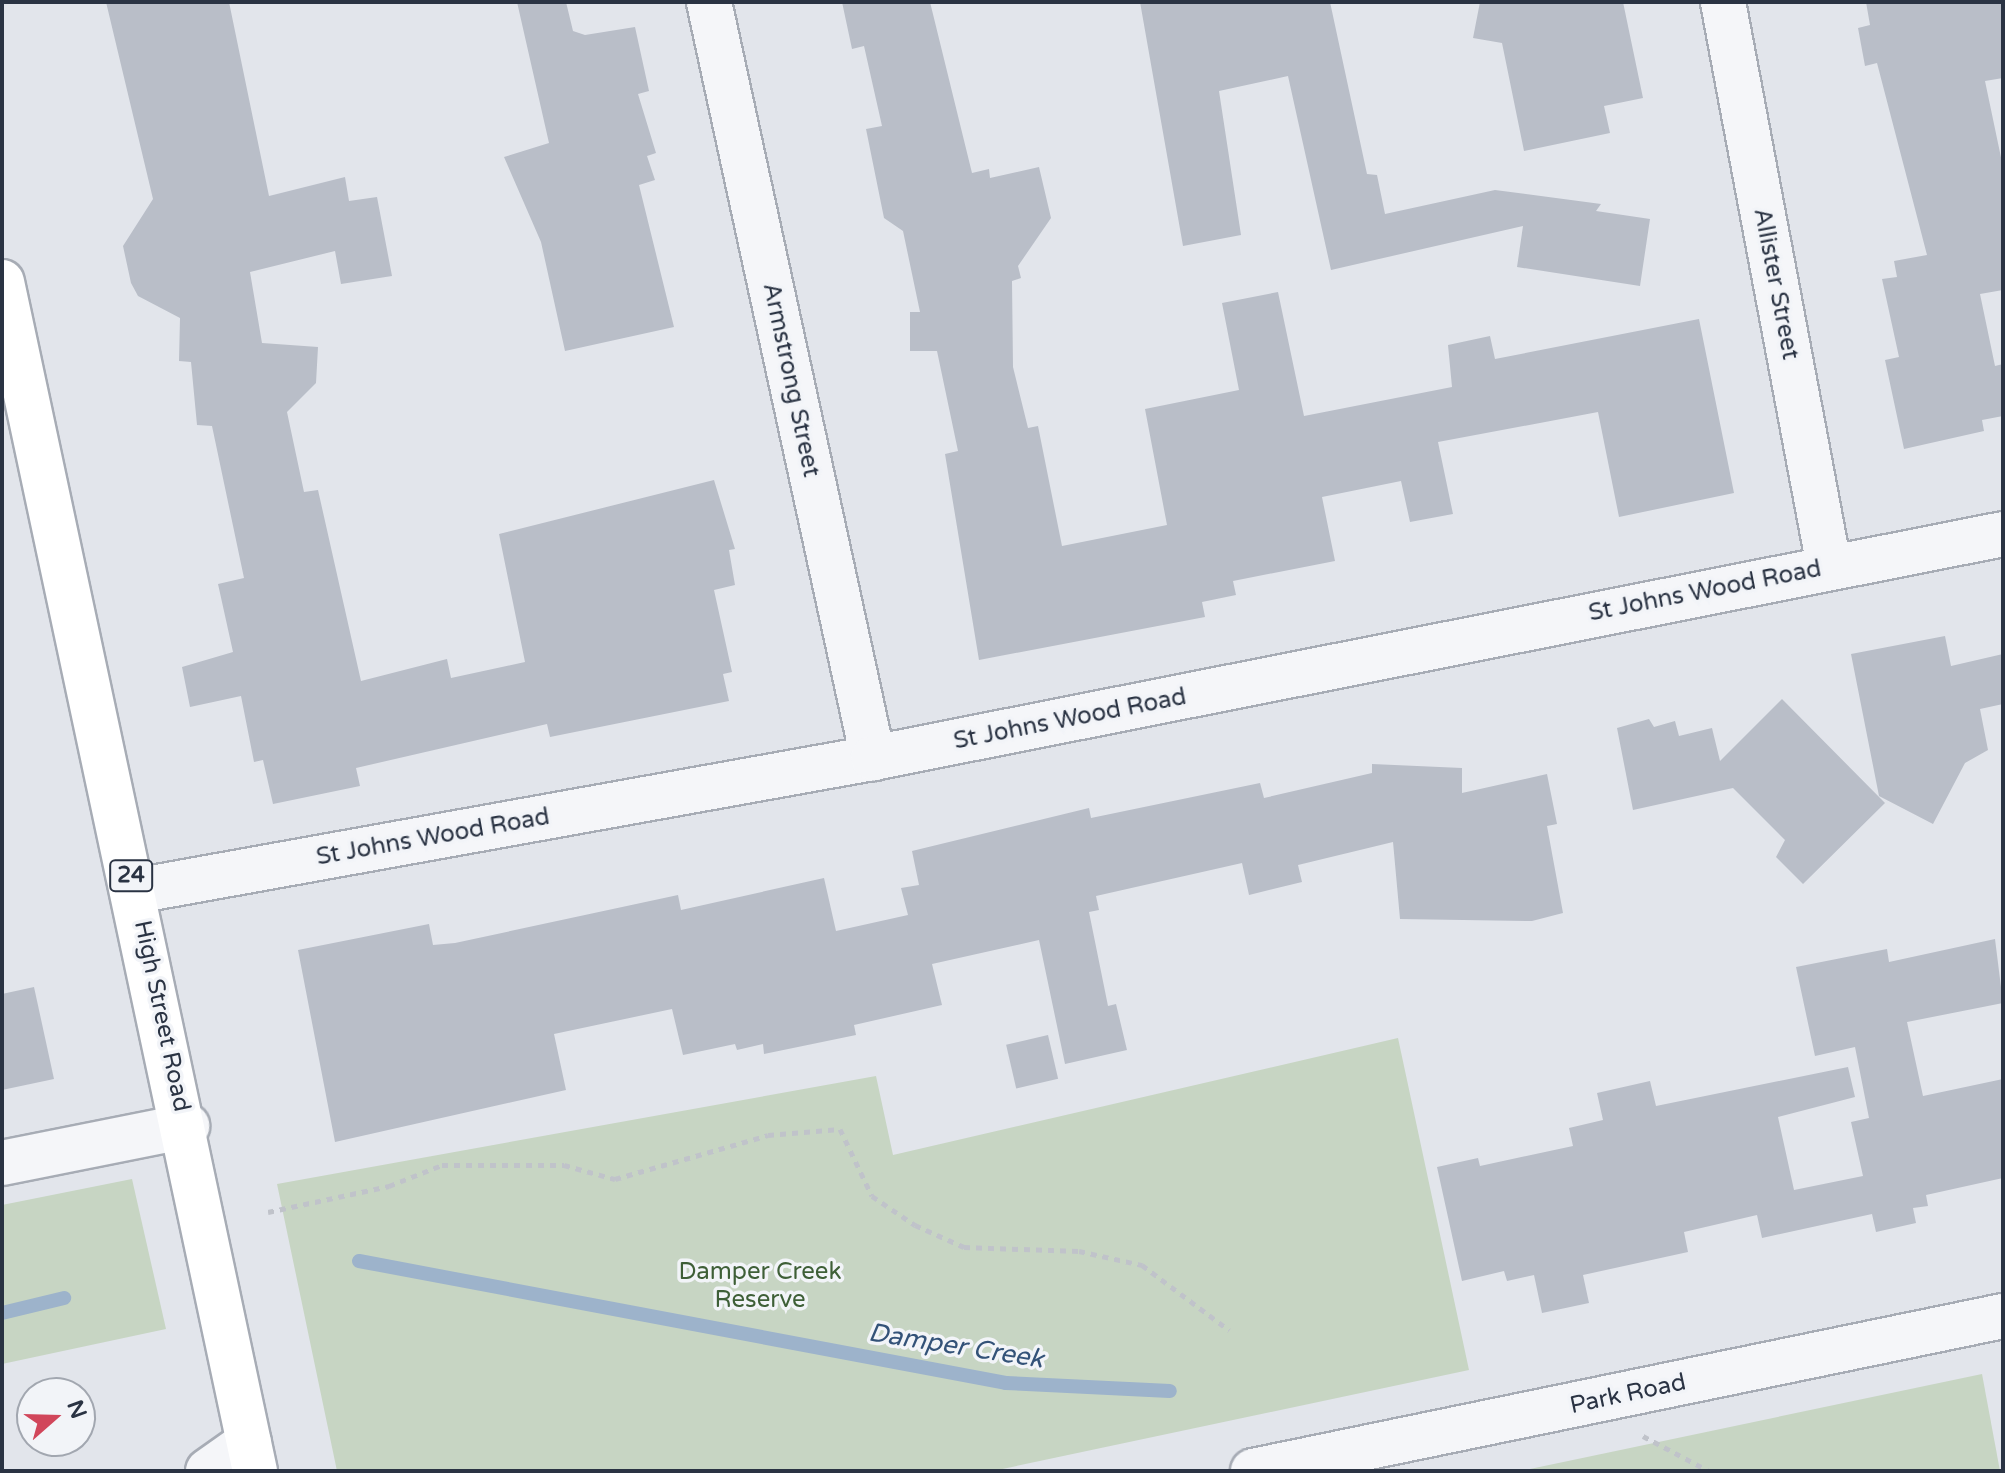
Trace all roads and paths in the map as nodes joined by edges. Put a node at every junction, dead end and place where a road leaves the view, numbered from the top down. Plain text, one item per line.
1 (709, 2) edge
2 (1723, 2) edge
3 (2, 282) edge
4 (2003, 534) edge
5 (1829, 566) junction
6 (873, 758) junction
7 (135, 891) junction
8 (187, 1126) junction
9 (2, 1163) edge
10 (268, 1212) dead end
11 (2003, 1316) edge
12 (1229, 1330) dead end
13 (1612, 1398) junction
14 (252, 1456) edge
15 (208, 1471) edge
16 (1253, 1471) edge
17 (1709, 1471) edge

1 - 6 street, Armstrong Street
2 - 5 street, Allister Street
3 - 7 main road, High Street Road / 24
4 - 5 street, St Johns Wood Road
5 - 6 street, St Johns Wood Road
6 - 7 street, St Johns Wood Road
7 - 8 main road, High Street Road / 24
8 - 9 street
8 - 14 main road, High Street Road / 24
10 - 12 path
11 - 13 street, Park Road
13 - 16 street, Park Road
13 - 17 path
14 - 15 street

